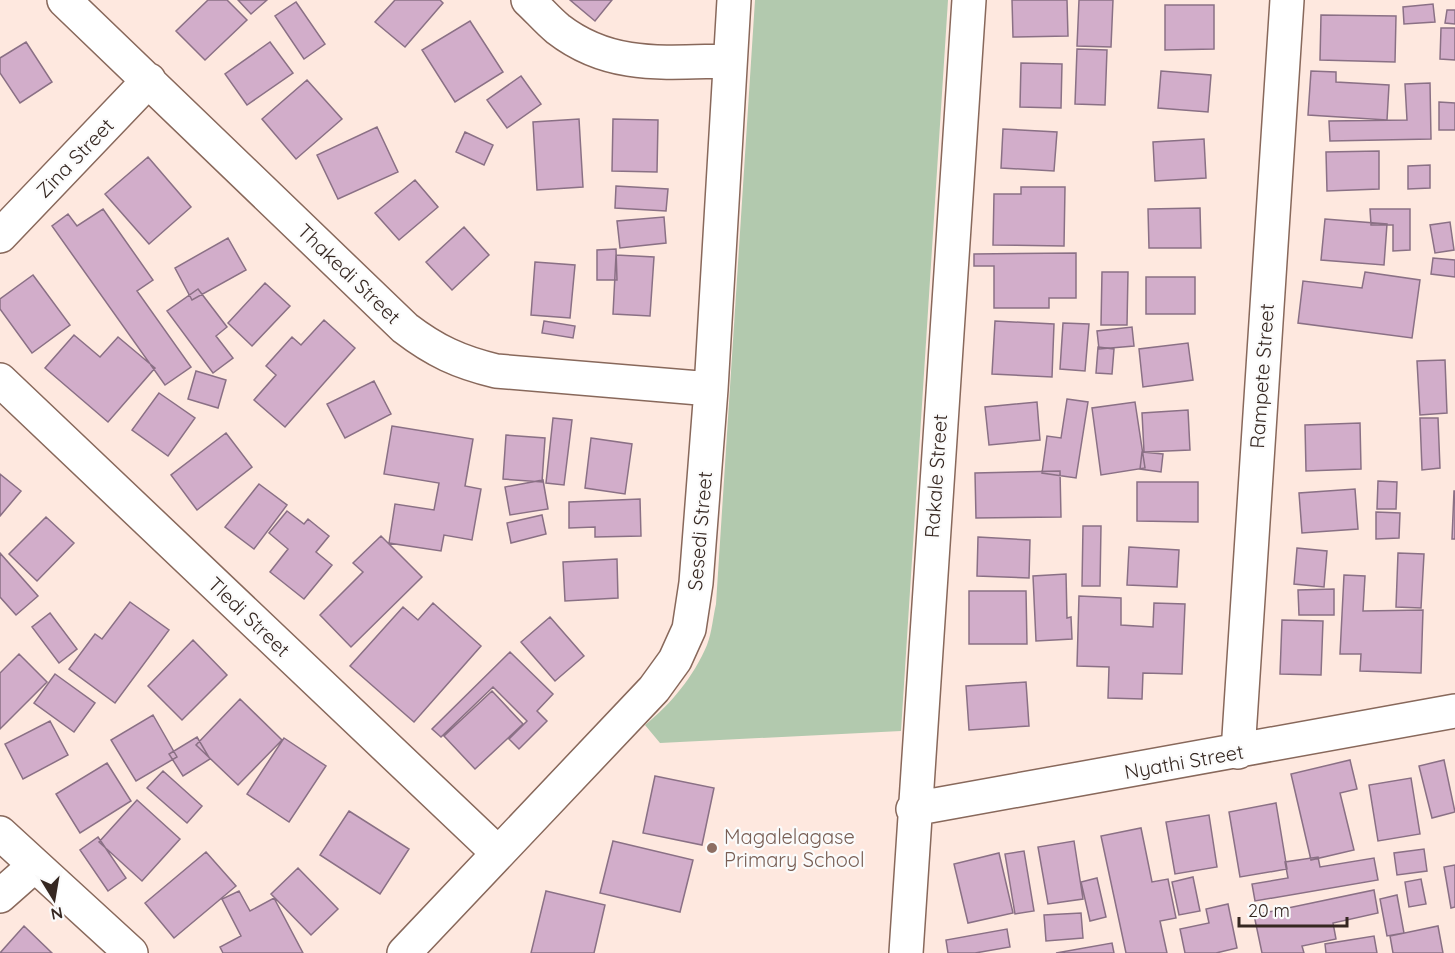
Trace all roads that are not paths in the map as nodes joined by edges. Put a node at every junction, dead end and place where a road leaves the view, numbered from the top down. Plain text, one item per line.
1 (64, 0) edge
2 (528, 0) edge
3 (734, 0) edge
4 (969, 0) edge
5 (1287, 0) edge
6 (729, 61) junction
7 (149, 80) junction
8 (0, 236) edge
9 (0, 380) edge
10 (711, 389) junction
11 (1455, 711) edge
12 (1238, 752) junction
13 (913, 809) junction
14 (0, 833) edge
15 (498, 853) junction
16 (34, 866) junction
17 (0, 896) edge
18 (130, 953) edge
19 (404, 953) edge
20 (906, 953) edge

1 - 7 street, Thakedi Street
2 - 6 street
3 - 6 street, Sesedi Street
4 - 13 street, Rakale Street
5 - 12 street, Rampete Street
6 - 10 street, Sesedi Street
7 - 8 street, Zina Street
7 - 10 street, Thakedi Street
9 - 15 street, Tledi Street
10 - 15 street, Sesedi Street
11 - 12 street, Nyathi Street
12 - 13 street, Nyathi Street
13 - 20 street, Rakale Street
14 - 16 street
15 - 19 street, Sesedi Street
16 - 17 street
16 - 18 street

